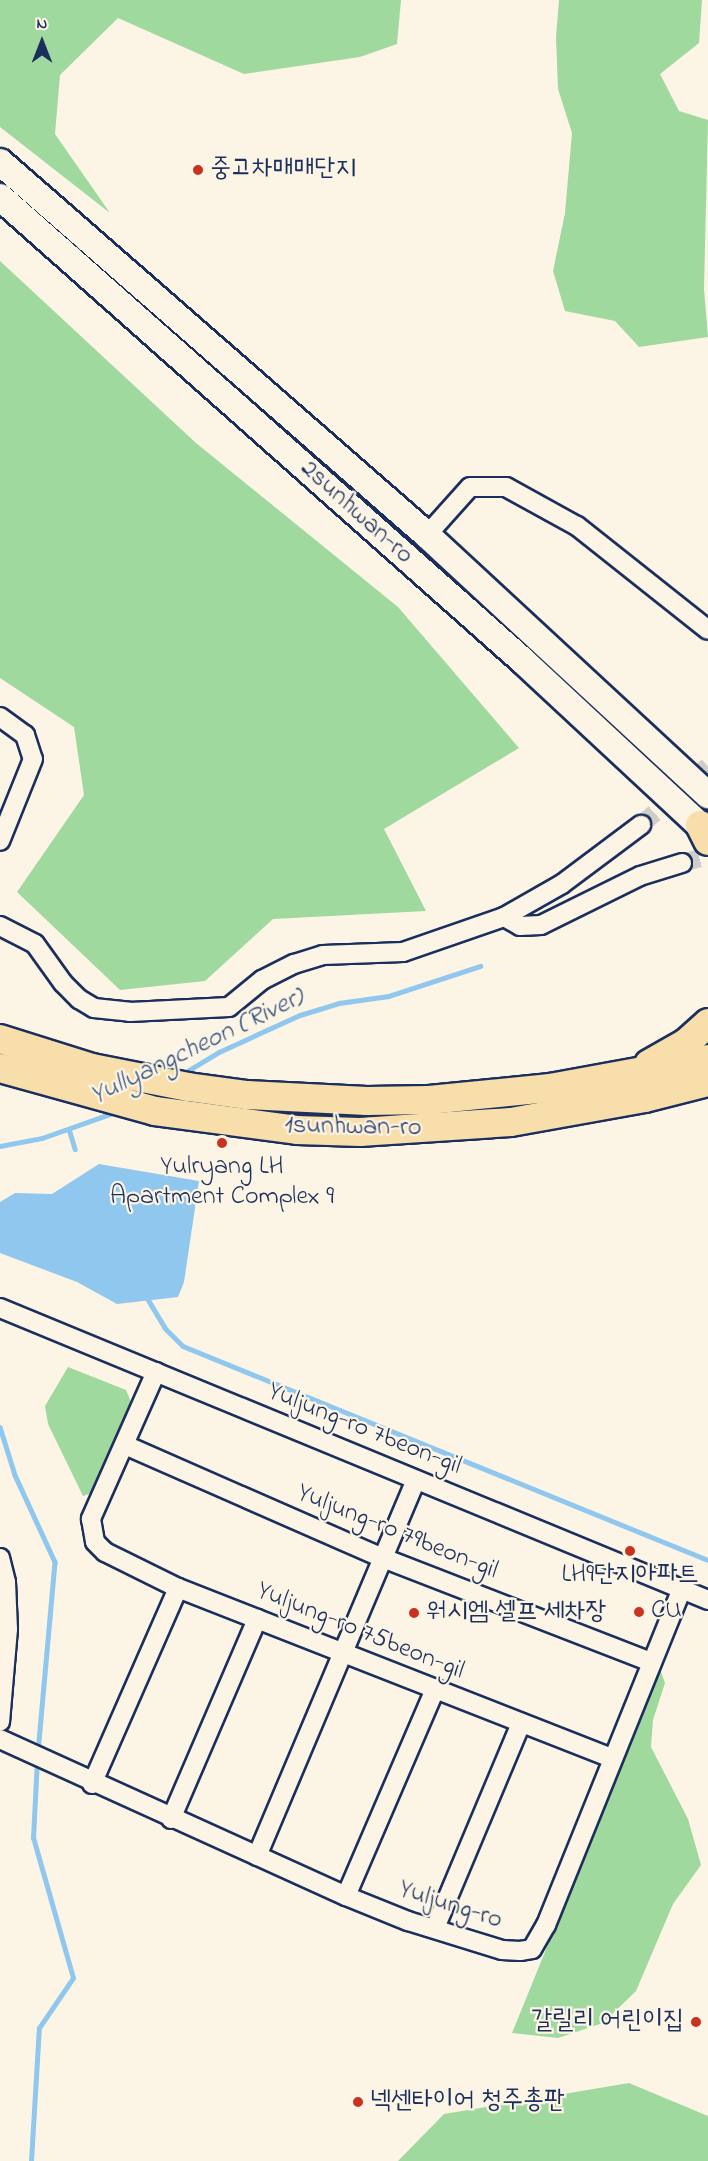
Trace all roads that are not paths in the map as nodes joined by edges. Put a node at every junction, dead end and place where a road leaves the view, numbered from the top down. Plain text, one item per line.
1 (0, 162) edge
2 (0, 197) edge
3 (427, 535) junction
4 (708, 630) edge
5 (0, 717) edge
6 (708, 795) edge
7 (641, 825) tunnel mouth
8 (705, 833) edge
9 (0, 841) edge
10 (682, 863) tunnel mouth
11 (504, 917) junction
12 (0, 926) edge
13 (708, 1023) edge
14 (0, 1039) edge
15 (708, 1059) edge
16 (0, 1068) edge
17 (620, 1077) junction
18 (708, 1082) edge
19 (645, 1098) junction
20 (708, 1098) edge
21 (0, 1308) edge
22 (156, 1372) junction
23 (125, 1445) junction
24 (417, 1480) junction
25 (0, 1558) edge
26 (383, 1558) junction
27 (178, 1588) junction
28 (682, 1589) junction
29 (708, 1600) edge
30 (257, 1619) junction
31 (4, 1627) edge
32 (344, 1653) junction
33 (651, 1662) junction
34 (435, 1689) junction
35 (0, 1722) edge
36 (521, 1724) junction
37 (7, 1743) edge
38 (612, 1758) junction
39 (92, 1784) junction
40 (171, 1819) junction
41 (257, 1856) junction
42 (346, 1896) junction
43 (435, 1928) junction

1 - 3 street, 2sunhwan-ro
2 - 8 street, 2sunhwan-ro
3 - 4 street
3 - 6 street, 2sunhwan-ro
5 - 9 street
7 - 11 street
10 - 11 street
11 - 12 street
13 - 17 main road
14 - 17 main road, 1sunhwan-ro
15 - 17 main road, 1sunhwan-ro
16 - 19 main road, 1sunhwan-ro
18 - 19 main road, 1sunhwan-ro
19 - 20 main road
21 - 22 street, Yuljung-ro 7beon-gil
22 - 23 street
22 - 24 street, Yuljung-ro 7beon-gil
23 - 26 street, Yuljung-ro 79beon-gil
23 - 27 street, Yuljung-ro 75beon-gil
24 - 26 street
24 - 28 street, Yuljung-ro 7beon-gil
25 - 31 street
26 - 32 street
26 - 33 street, Yuljung-ro 79beon-gil
27 - 30 street, Yuljung-ro 75beon-gil
27 - 39 street
28 - 29 street, Yuljung-ro 7beon-gil
28 - 33 street, Yuljung-ro
30 - 32 street, Yuljung-ro 75beon-gil
30 - 40 street
31 - 35 street
32 - 34 street, Yuljung-ro 75beon-gil
32 - 41 street
33 - 38 street, Yuljung-ro
34 - 36 street, Yuljung-ro 75beon-gil
34 - 42 street
36 - 38 street, Yuljung-ro 75beon-gil
36 - 43 street
37 - 39 street, Yuljung-ro
38 - 43 street, Yuljung-ro
39 - 40 street, Yuljung-ro
40 - 41 street, Yuljung-ro
41 - 42 street, Yuljung-ro
42 - 43 street, Yuljung-ro

